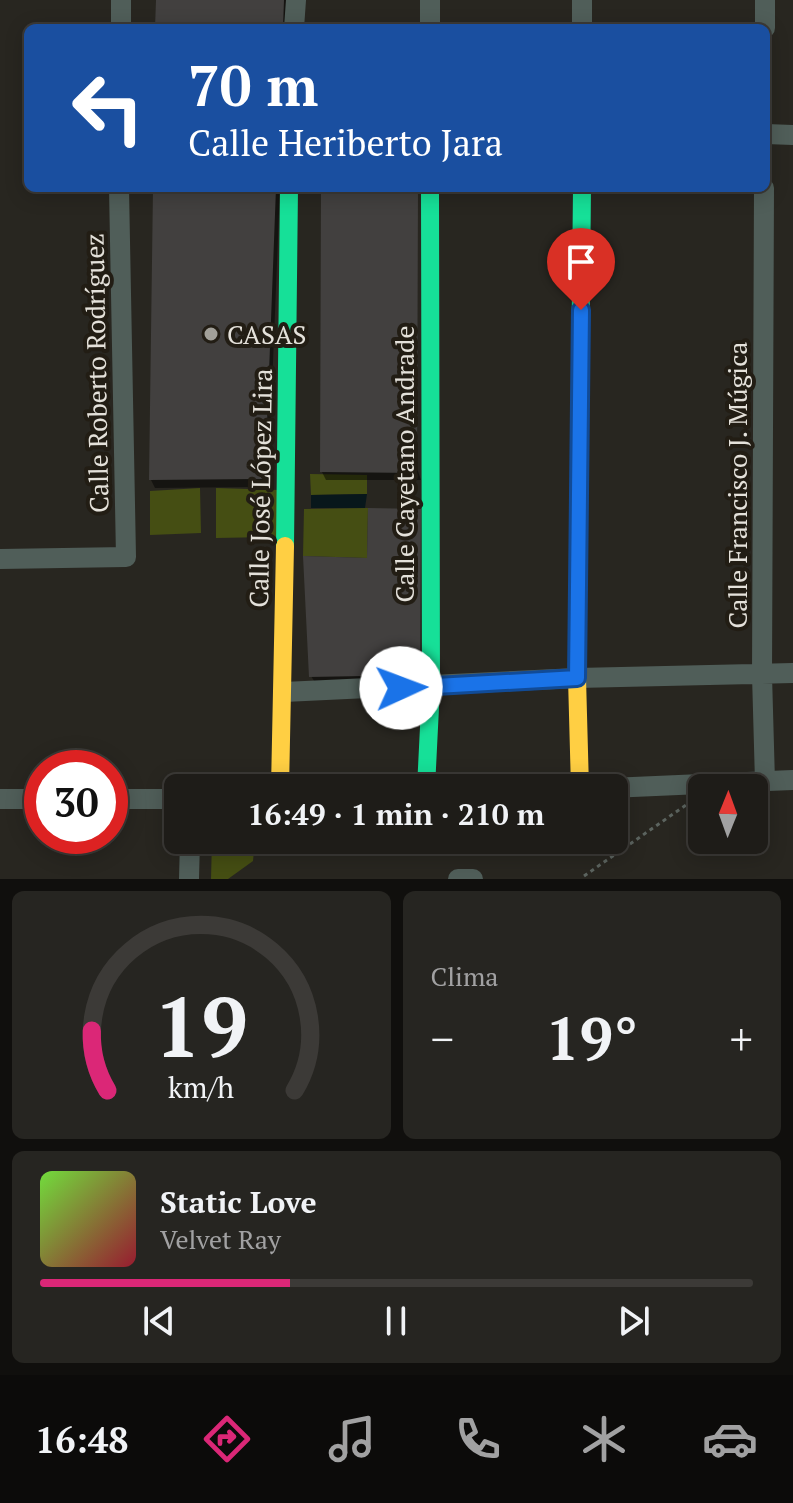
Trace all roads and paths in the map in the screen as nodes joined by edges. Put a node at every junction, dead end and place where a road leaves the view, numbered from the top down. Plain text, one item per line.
1 (121, 0) edge
2 (296, 0) edge
3 (430, 0) edge
4 (582, 0) edge
5 (765, 0) edge
6 (121, 24) edge
7 (294, 24) edge
8 (430, 24) edge
9 (582, 24) edge
10 (765, 24) edge
11 (770, 134) edge
12 (793, 135) edge
13 (119, 192) edge
14 (289, 192) edge
15 (430, 192) edge
16 (582, 192) edge
17 (764, 192) edge
18 (0, 559) edge
19 (793, 673) edge
20 (762, 675) junction
21 (577, 678) junction
22 (431, 687) junction
23 (284, 692) junction
24 (281, 774) edge
25 (427, 774) edge
26 (580, 774) edge
27 (765, 774) edge
28 (793, 780) edge
29 (768, 782) edge
30 (688, 785) edge
31 (628, 787) edge
32 (0, 799) edge
33 (24, 799) edge
34 (128, 799) edge
35 (164, 799) edge
36 (688, 803) edge
37 (190, 854) edge
38 (584, 876) dead end
39 (189, 879) edge
40 (458, 879) edge
41 (473, 879) edge

1 - 6 street
2 - 7 street
3 - 8 street
4 - 9 street
5 - 10 street
11 - 12 street
13 - 18 street, Calle Roberto Rodríguez
14 - 23 street, Calle José López Lira
15 - 22 street, Calle Cayetano Andrade
16 - 21 street
17 - 20 street, Calle Francisco J. Múgica
19 - 20 street
20 - 21 street
20 - 27 street, Calle Francisco J. Múgica
21 - 22 street
21 - 26 street
22 - 23 street
22 - 25 street, Calle Cayetano Andrade
23 - 24 street, Calle José López Lira
28 - 29 street
30 - 31 street
32 - 33 street
34 - 35 street
36 - 38 path
37 - 39 street
40 - 41 street

